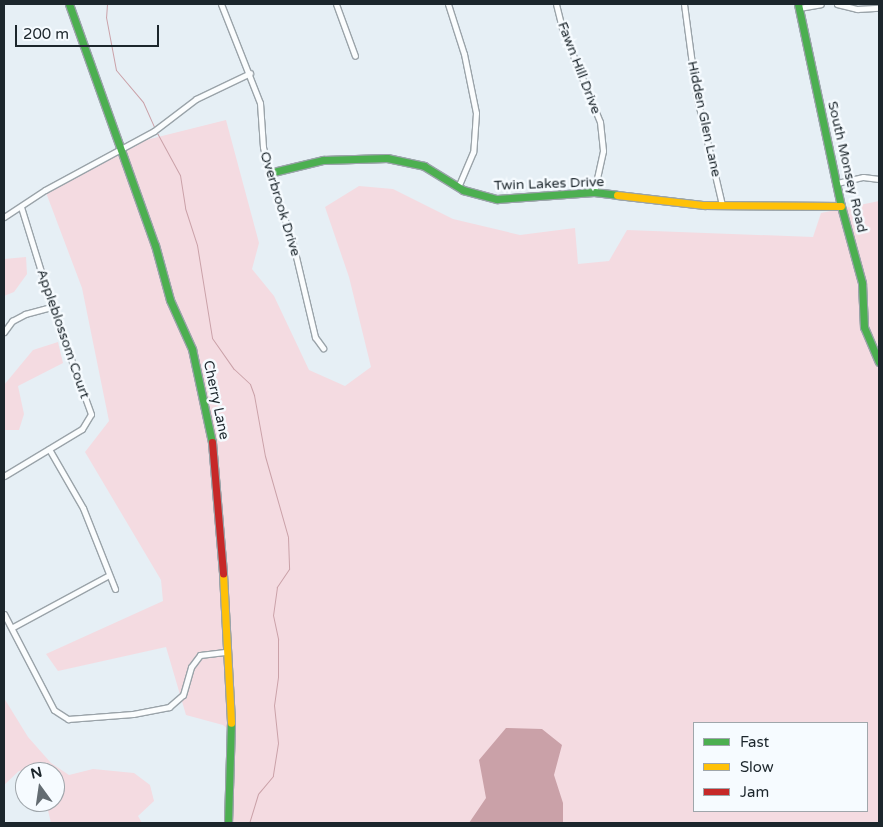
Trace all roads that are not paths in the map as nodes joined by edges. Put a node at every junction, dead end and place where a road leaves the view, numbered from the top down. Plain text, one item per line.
1 (69, 4) edge
2 (221, 4) edge
3 (336, 4) edge
4 (448, 4) edge
5 (556, 4) edge
6 (684, 4) edge
7 (821, 4) edge
8 (836, 4) edge
9 (799, 6) edge
10 (879, 8) edge
11 (355, 56) dead end
12 (250, 73) junction
13 (122, 146) junction
14 (269, 173) junction
15 (879, 179) edge
16 (837, 183) junction
17 (458, 187) junction
18 (594, 192) junction
19 (722, 204) junction
20 (841, 206) junction
21 (21, 207) junction
22 (4, 217) edge
23 (52, 307) junction
24 (4, 332) edge
25 (323, 348) dead end
26 (879, 362) edge
27 (49, 449) junction
28 (4, 476) edge
29 (109, 575) junction
30 (115, 589) dead end
31 (4, 614) edge
32 (13, 627) junction
33 (225, 652) junction
34 (228, 823) edge

1 - 13 street, Cherry Lane
2 - 12 street, Overbrook Drive
3 - 11 street
4 - 17 street
5 - 18 street, Fawn Hill Drive
6 - 19 street, Hidden Glen Lane
7 - 9 street
8 - 10 street
9 - 16 street, South Monsey Road
12 - 13 street
12 - 14 street, Overbrook Drive
13 - 21 street
13 - 33 street, Cherry Lane
14 - 17 street, Twin Lakes Drive
14 - 25 street, Overbrook Drive
15 - 16 street
16 - 20 street, South Monsey Road
17 - 18 street, Twin Lakes Drive
18 - 19 street, Twin Lakes Drive
19 - 20 street, Twin Lakes Drive
20 - 26 street, South Monsey Road
21 - 22 street
21 - 23 street, Appleblossom Court
23 - 24 street
23 - 27 street, Appleblossom Court
27 - 28 street, Appleblossom Court
27 - 29 street
29 - 30 street
29 - 32 street
31 - 32 street
32 - 33 street
33 - 34 street, Cherry Lane

